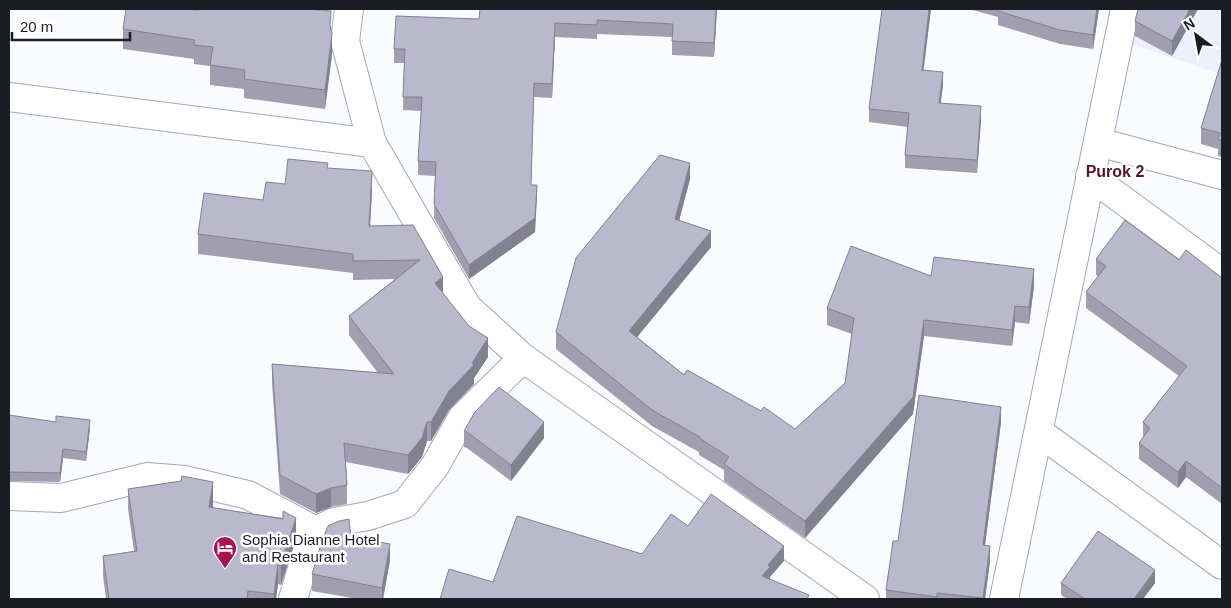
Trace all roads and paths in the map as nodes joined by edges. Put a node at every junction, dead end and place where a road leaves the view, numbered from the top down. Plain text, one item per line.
1 (349, 9) edge
2 (1125, 9) edge
3 (9, 97) edge
4 (1098, 142) junction
5 (372, 143) junction
6 (1222, 175) edge
7 (1090, 176) junction
8 (1222, 273) edge
9 (523, 358) junction
10 (1040, 433) junction
11 (9, 496) edge
12 (316, 531) junction
13 (1222, 565) edge
14 (293, 599) edge
15 (865, 599) edge
16 (1004, 599) edge

1 - 5 street
2 - 4 street
3 - 5 street
4 - 6 street
4 - 7 street
5 - 9 street
7 - 8 street
7 - 10 street
9 - 12 street
9 - 15 street
10 - 13 street
10 - 16 street
11 - 12 street
12 - 14 street

